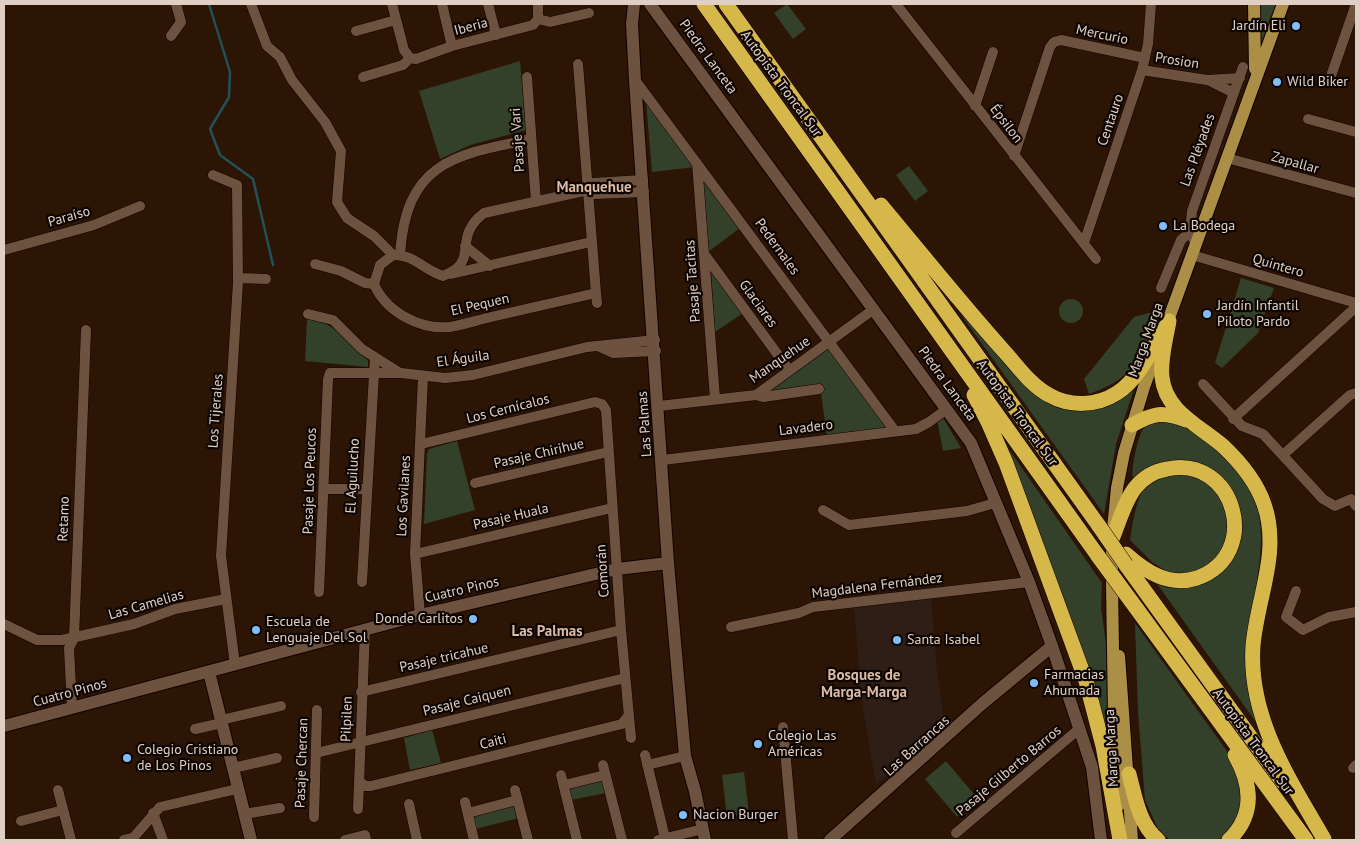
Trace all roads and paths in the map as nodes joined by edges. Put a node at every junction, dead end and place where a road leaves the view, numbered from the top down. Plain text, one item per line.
1 (176, 4) edge
2 (251, 4) edge
3 (392, 4) edge
4 (442, 4) edge
5 (488, 4) edge
6 (538, 4) edge
7 (634, 4) edge
8 (650, 4) edge
9 (704, 4) edge
10 (726, 4) edge
11 (896, 4) edge
12 (1151, 4) edge
13 (1284, 4) edge
14 (1356, 4) edge
15 (1254, 5) edge
16 (589, 13) dead end
17 (538, 19) junction
18 (396, 20) junction
19 (356, 31) dead end
20 (496, 34) junction
21 (171, 36) dead end
22 (452, 46) junction
23 (993, 52) dead end
24 (410, 58) junction
25 (1145, 58) junction
26 (578, 64) dead end
27 (1243, 67) dead end
28 (1142, 70) junction
29 (1331, 76) dead end
30 (363, 77) dead end
31 (527, 77) dead end
32 (1256, 77) junction
33 (1240, 78) junction
34 (635, 80) junction
35 (1207, 80) junction
36 (1234, 93) junction
37 (975, 106) junction
38 (806, 115) junction
39 (1308, 118) dead end
40 (1356, 132) edge
41 (531, 139) junction
42 (1014, 156) junction
43 (1226, 158) junction
44 (697, 161) junction
45 (213, 175) dead end
46 (644, 186) junction
47 (588, 190) junction
48 (1356, 193) edge
49 (536, 202) junction
50 (140, 206) dead end
51 (591, 242) junction
52 (1084, 243) junction
53 (1193, 244) junction
54 (465, 246) junction
55 (4, 250) edge
56 (704, 254) junction
57 (397, 255) junction
58 (1096, 259) dead end
59 (315, 264) dead end
60 (490, 266) junction
61 (443, 276) junction
62 (238, 278) junction
63 (266, 279) dead end
64 (374, 284) junction
65 (1160, 288) dead end
66 (1356, 303) edge
67 (1356, 307) edge
68 (874, 309) junction
69 (308, 314) dead end
70 (1169, 321) junction
71 (86, 330) dead end
72 (941, 335) junction
73 (829, 342) junction
74 (655, 346) junction
75 (375, 357) junction
76 (789, 370) junction
77 (330, 372) joint
78 (372, 373) junction
79 (401, 374) junction
80 (422, 377) junction
81 (1203, 384) dead end
82 (819, 389) dead end
83 (1356, 393) edge
84 (756, 395) junction
85 (715, 398) junction
86 (602, 404) joint
87 (659, 406) junction
88 (947, 409) junction
89 (1233, 419) junction
90 (1192, 422) junction
91 (1132, 425) junction
92 (895, 431) junction
93 (421, 444) junction
94 (608, 452) junction
95 (1283, 455) junction
96 (663, 460) junction
97 (475, 483) dead end
98 (324, 489) junction
99 (367, 489) junction
100 (995, 504) junction
101 (1356, 506) edge
102 (612, 508) junction
103 (823, 510) dead end
104 (1112, 540) junction
105 (415, 554) junction
106 (1126, 559) junction
107 (668, 563) junction
108 (616, 569) junction
109 (362, 582) dead end
110 (1029, 582) junction
111 (1296, 591) dead end
112 (319, 592) dead end
113 (226, 599) junction
114 (1356, 612) edge
115 (420, 616) junction
116 (4, 624) edge
117 (1114, 624) junction
118 (731, 627) dead end
119 (365, 629) junction
120 (621, 630) junction
121 (74, 638) junction
122 (1052, 646) junction
123 (235, 665) junction
124 (209, 672) junction
125 (625, 678) junction
126 (361, 692) junction
127 (281, 706) dead end
128 (72, 708) junction
129 (317, 710) dead end
130 (628, 716) junction
131 (1214, 717) junction
132 (222, 722) junction
133 (4, 726) edge
134 (783, 727) dead end
135 (195, 729) dead end
136 (1079, 729) junction
137 (632, 738) dead end
138 (360, 741) junction
139 (316, 753) junction
140 (685, 756) junction
141 (277, 758) dead end
142 (233, 768) junction
143 (1128, 774) junction
144 (360, 782) junction
145 (237, 788) junction
146 (58, 790) dead end
147 (515, 790) dead end
148 (518, 800) junction
149 (465, 802) dead end
150 (409, 804) dead end
151 (280, 808) dead end
152 (358, 809) dead end
153 (63, 810) junction
154 (154, 813) junction
155 (244, 814) junction
156 (468, 814) junction
157 (314, 817) dead end
158 (21, 821) dead end
159 (956, 833) dead end
160 (704, 835) edge
161 (662, 839) edge
162 (71, 840) edge
163 (124, 840) edge
164 (163, 840) edge
165 (251, 840) edge
166 (345, 840) edge
167 (366, 840) edge
168 (417, 840) edge
169 (474, 840) edge
170 (528, 840) edge
171 (577, 840) edge
172 (622, 840) edge
173 (793, 840) edge
174 (830, 840) edge
175 (1101, 840) edge
176 (1121, 840) edge
177 (1132, 840) edge
178 (1158, 840) edge
179 (1229, 840) edge
180 (1306, 840) edge
181 (1324, 840) edge

1 - 21 street
2 - 57 street
3 - 18 street
4 - 22 street
5 - 20 street
6 - 17 street
7 - 34 street, Las Palmas
8 - 68 street, Piedra Lanceta
9 - 72 highway, Autopista Troncal Sur
10 - 38 highway, Autopista Troncal Sur
11 - 37 street, Épsilon
12 - 25 street, Centauro
13 - 32 main road, Marga Marga
14 - 29 street
15 - 32 main road, Marga Marga
16 - 17 street
17 - 20 street, Iberia
18 - 19 street
18 - 24 street
20 - 22 street, Iberia
22 - 24 street, Iberia
23 - 37 street
24 - 30 street, Iberia
25 - 28 street, Centauro
25 - 42 street, Mercurio
26 - 47 street
27 - 33 street, Las Pléyades
28 - 35 street, Prosion
28 - 52 street, Centauro
31 - 41 street, Pasaje Vari
32 - 43 main road, Marga Marga
33 - 35 street, Prosion
33 - 36 street, Las Pléyades
34 - 44 street, Pedernales
34 - 46 street, Las Palmas
35 - 36 street, Prosion
36 - 53 street, Las Pléyades
37 - 42 street, Épsilon
38 - 70 highway
38 - 106 highway, Autopista Troncal Sur, bridge
39 - 40 street
41 - 49 street, Pasaje Vari
41 - 57 street
42 - 52 street, Épsilon
43 - 48 street, Zapallar
43 - 53 main road, Marga Marga
44 - 56 street, Pasaje Tacitas
44 - 73 street, Pedernales
45 - 62 street, Los Tijerales
46 - 47 street
46 - 74 street, Las Palmas
47 - 49 street
47 - 51 street
49 - 54 street
50 - 55 street, Paraíso
51 - 60 street
51 - 64 street, El Pequen
52 - 58 street, Épsilon
53 - 65 street, Marga Marga
53 - 66 street, Quintero
53 - 70 main road, Marga Marga
54 - 60 street
54 - 61 street
56 - 76 street, Glaciares
56 - 85 street, Pasaje Tacitas
57 - 61 street
57 - 64 street
59 - 64 street
60 - 61 street
62 - 63 street
62 - 113 street, Los Tijerales
67 - 89 street
68 - 73 street, Manquehue
68 - 88 street, Piedra Lanceta
69 - 75 street
70 - 90 highway
70 - 91 main road, Marga Marga
71 - 121 street, Retamo
72 - 131 highway, Autopista Troncal Sur, bridge
72 - 176 highway
73 - 76 street, Manquehue
73 - 92 street, Pedernales
74 - 80 street, El Águila
74 - 87 street, Las Palmas
75 - 78 street, El Aguilucho
75 - 79 street
76 - 84 street, Manquehue
77 - 78 street, El Águila
77 - 98 street, Pasaje Los Peucos
78 - 79 street, El Águila
78 - 99 street, El Aguilucho
79 - 80 street, El Águila
80 - 93 street, Los Gavilanes
81 - 89 street
82 - 84 street
83 - 95 street
84 - 85 street, Manquehue
85 - 87 street, Manquehue
86 - 93 street, Los Cernícalos
86 - 94 street, Comorán
87 - 96 street, Las Palmas
88 - 92 street, Lavadero
88 - 100 street, Piedra Lanceta
89 - 95 street
90 - 91 highway
90 - 181 highway
91 - 104 main road, Marga Marga
92 - 96 street, Lavadero
93 - 105 street, Los Gavilanes
94 - 97 street, Pasaje Chirihue
94 - 102 street, Comorán
95 - 101 street
96 - 107 street, Las Palmas
98 - 99 street
98 - 112 street, Pasaje Los Peucos
99 - 109 street, El Aguilucho
100 - 103 street
100 - 110 street, Piedra Lanceta
102 - 105 street, Pasaje Huala
102 - 108 street, Comorán
104 - 106 highway
104 - 117 main road, Marga Marga
105 - 115 street, Los Gavilanes
106 - 181 highway, Autopista Troncal Sur
107 - 108 street, Cuatro Pinos
107 - 140 street, Las Palmas
108 - 115 street, Cuatro Pinos
108 - 120 street, Comorán
110 - 118 street, Magdalena Fernández
110 - 122 street, Piedra Lanceta
111 - 114 street
113 - 121 street, Las Camelias
113 - 123 street, Los Tijerales
115 - 119 street, Cuatro Pinos
116 - 121 street, Las Camelias
117 - 143 main road, Marga Marga
117 - 176 main road, Marga Marga
119 - 123 street, Cuatro Pinos
119 - 126 street, Pilpilen
120 - 125 street, Comorán
120 - 126 street, Pasaje tricahue
121 - 128 street, Retamo
122 - 136 street, Piedra Lanceta
122 - 174 street, Las Barrancas
123 - 124 street, Cuatro Pinos
124 - 128 street, Cuatro Pinos
124 - 132 street
125 - 130 street, Comorán
125 - 138 street, Pasaje Caiquen
126 - 138 street, Pilpilen
127 - 132 street
128 - 133 street, Cuatro Pinos
129 - 139 street, Pasaje Chercan
130 - 137 street, Comorán
130 - 144 street, Caiti
131 - 179 highway
131 - 180 highway, Autopista Troncal Sur
132 - 135 street
132 - 142 street
134 - 173 street
136 - 159 street, Pasaje Gilberto Barros
136 - 175 street, Piedra Lanceta
138 - 139 street, Pasaje Caiquen
138 - 144 street, Pilpilen
139 - 157 street, Pasaje Chercan
140 - 160 street, Las Palmas
140 - 161 street
141 - 142 street
142 - 145 street
143 - 177 main road, Marga Marga
143 - 178 highway
144 - 152 street, Pilpilen
145 - 154 street
145 - 155 street
146 - 153 street
147 - 148 street
148 - 156 street
148 - 170 street
149 - 156 street
150 - 168 street
151 - 155 street
153 - 158 street
153 - 162 street
154 - 163 street
154 - 164 street
155 - 165 street
156 - 169 street
160 - 161 street
166 - 167 street
171 - 172 street

